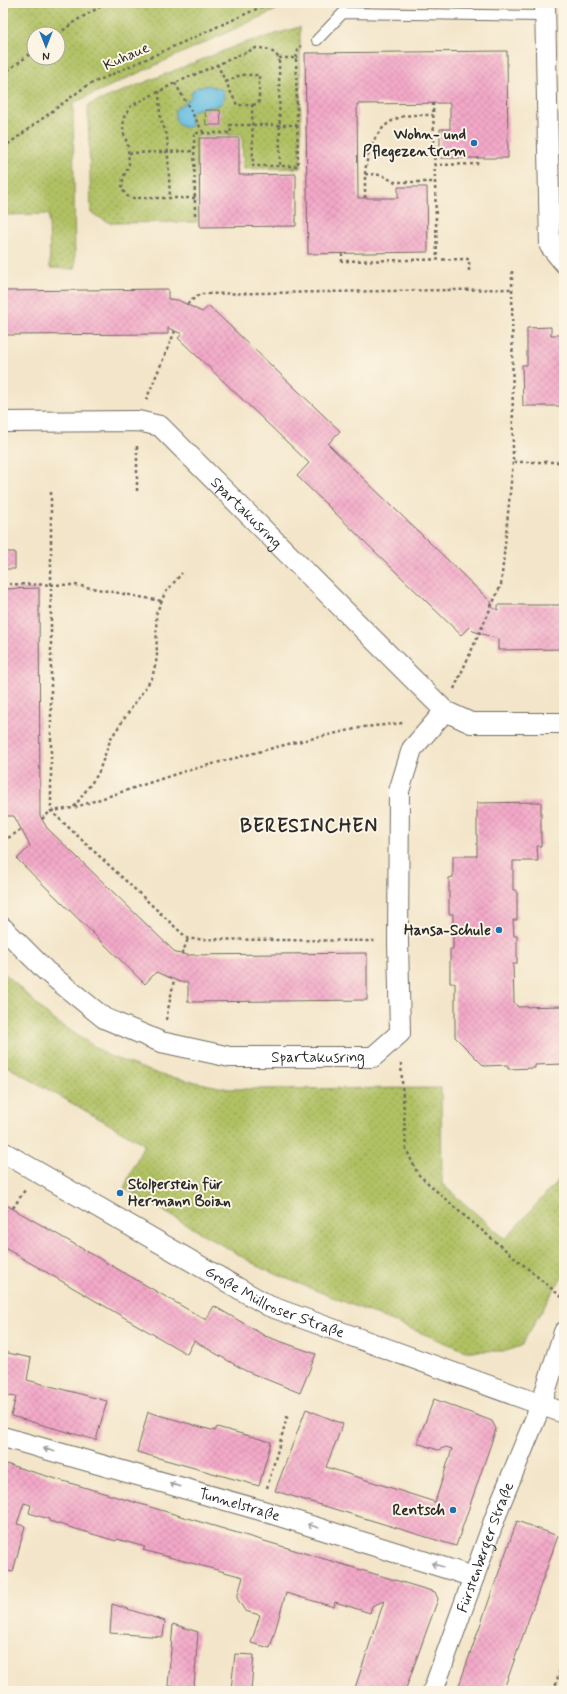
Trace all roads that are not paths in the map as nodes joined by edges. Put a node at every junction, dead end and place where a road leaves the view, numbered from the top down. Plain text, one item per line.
1 (545, 10) edge
2 (316, 40) dead end
3 (564, 263) edge
4 (3, 422) edge
5 (441, 716) junction
6 (564, 723) edge
7 (3, 928) edge
8 (3, 1152) edge
9 (564, 1332) edge
10 (541, 1405) junction
11 (564, 1413) edge
12 (3, 1437) edge
13 (474, 1577) junction
14 (433, 1691) edge

1 - 2 lane
1 - 3 street
4 - 5 street, Spartakusring
5 - 6 street, Spartakusring
5 - 7 street, Spartakusring
8 - 10 street, Große Müllroser Straße
9 - 10 street, Fürstenberger Straße
10 - 11 street, Große Müllroser Straße
10 - 13 street, Fürstenberger Straße
13 -> 12 street, Tunnelstraße
13 - 14 street, Fürstenberger Straße

